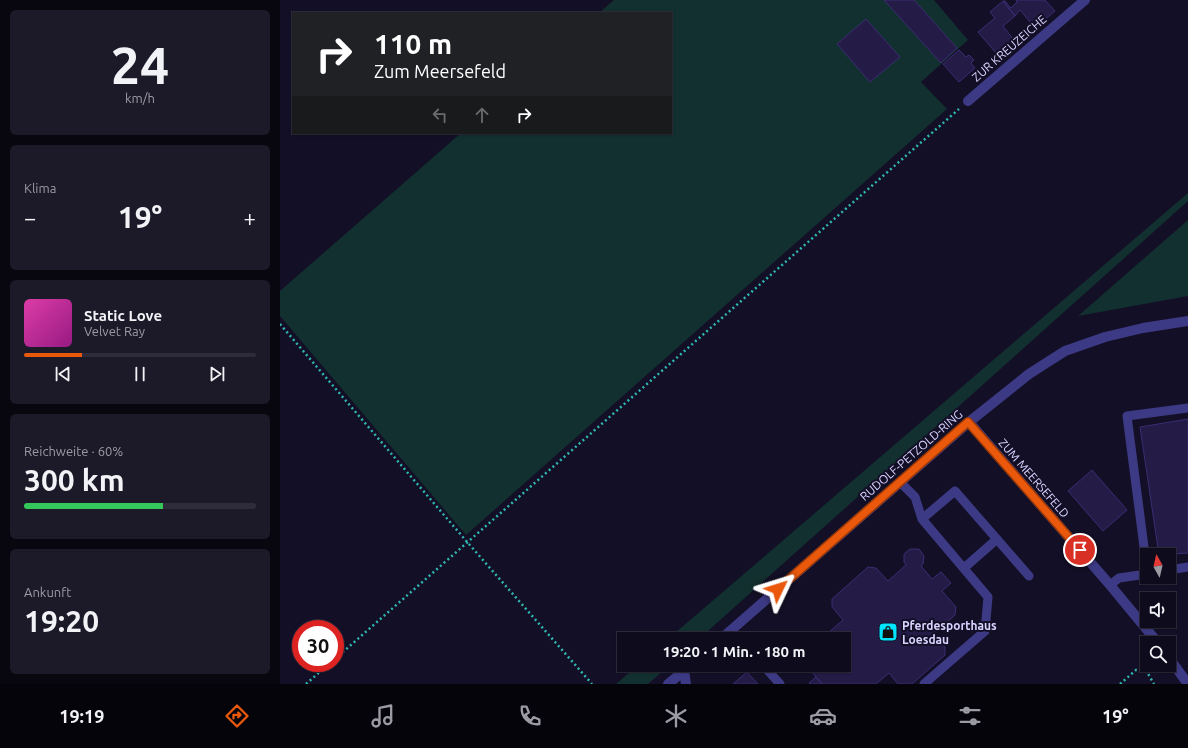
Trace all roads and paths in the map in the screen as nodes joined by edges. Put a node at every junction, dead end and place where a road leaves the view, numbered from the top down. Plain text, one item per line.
1 (1078, 2) edge
2 (968, 100) joint
3 (1188, 321) edge
4 (280, 324) edge
5 (1188, 408) edge
6 (968, 422) junction
7 (900, 482) junction
8 (922, 519) junction
9 (997, 539) junction
10 (468, 543) junction
11 (1144, 548) edge
12 (964, 568) junction
13 (1188, 568) edge
14 (1176, 569) edge
15 (1140, 575) edge
16 (1029, 576) dead end
17 (1110, 585) junction
18 (731, 630) edge
19 (1152, 636) edge
20 (344, 650) edge
21 (1176, 668) edge
22 (320, 672) edge
23 (683, 672) edge
24 (688, 672) edge
25 (769, 672) edge
26 (306, 684) edge
27 (592, 684) edge
28 (668, 684) edge
29 (686, 684) edge
30 (780, 684) edge
31 (924, 684) edge
32 (1120, 684) edge
33 (1154, 684) edge
34 (1188, 684) edge

1 - 2 street, ZUR KREUZEICHE
2 - 10 path
3 - 6 street, RUDOLF-PETZOLD-RING
4 - 10 path
5 - 11 lane
6 - 7 street, RUDOLF-PETZOLD-RING
6 - 17 street, ZUM MEERSEFELD
7 - 8 lane
7 - 18 street, RUDOLF-PETZOLD-RING
8 - 9 lane
8 - 12 lane
9 - 12 lane
9 - 16 lane
10 - 20 path
10 - 27 path
12 - 31 lane
13 - 14 lane
15 - 17 lane
17 - 19 street, ZUM MEERSEFELD
21 - 34 street
22 - 26 path
23 - 28 street
24 - 29 street
25 - 30 lane
32 - 33 path

